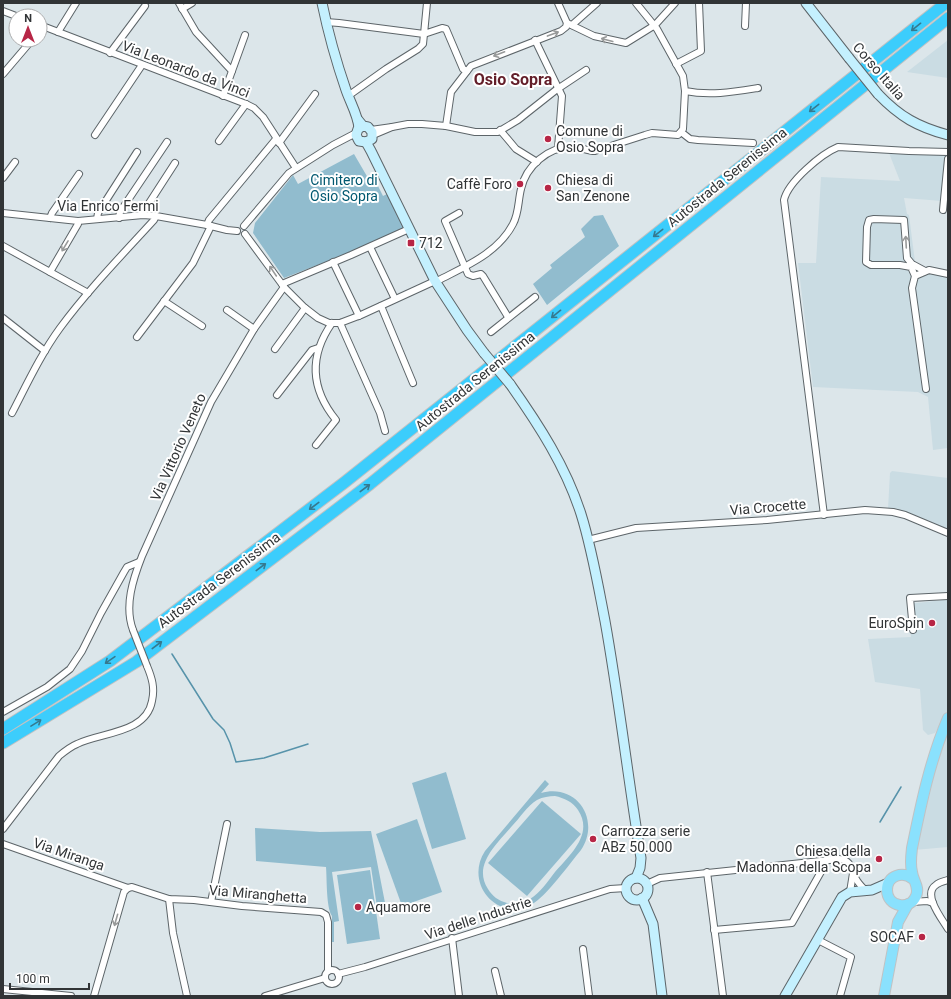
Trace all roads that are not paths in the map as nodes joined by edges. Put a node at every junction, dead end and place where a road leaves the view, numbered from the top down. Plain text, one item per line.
1 (76, 3) edge
2 (192, 3) edge
3 (322, 3) edge
4 (427, 3) edge
5 (558, 3) edge
6 (597, 3) edge
7 (636, 3) edge
8 (675, 3) edge
9 (699, 3) edge
10 (746, 3) edge
11 (806, 3) edge
12 (946, 3) edge
13 (145, 6) dead end
14 (180, 6) edge
15 (948, 18) edge
16 (326, 22) junction
17 (569, 24) junction
18 (655, 25) junction
19 (745, 26) dead end
20 (48, 30) edge
21 (58, 32) junction
22 (245, 34) dead end
23 (424, 34) junction
24 (535, 40) junction
25 (25, 48) edge
26 (110, 53) junction
27 (676, 64) junction
28 (142, 65) junction
29 (467, 70) junction
30 (586, 70) dead end
31 (232, 71) junction
32 (3, 74) edge
33 (758, 88) dead end
34 (558, 89) junction
35 (685, 91) junction
36 (315, 94) dead end
37 (223, 96) junction
38 (348, 96) junction
39 (246, 104) junction
40 (446, 126) junction
41 (500, 130) junction
42 (681, 132) junction
43 (362, 133) junction
44 (95, 134) dead end
45 (948, 135) edge
46 (219, 141) dead end
47 (278, 141) junction
48 (166, 142) dead end
49 (753, 143) dead end
50 (558, 148) junction
51 (137, 152) dead end
52 (948, 152) edge
53 (948, 159) edge
54 (15, 162) dead end
55 (537, 162) junction
56 (175, 163) dead end
57 (296, 168) junction
58 (79, 174) dead end
59 (3, 178) edge
60 (943, 210) dead end
61 (3, 213) edge
62 (459, 214) dead end
63 (143, 215) junction
64 (156, 216) junction
65 (50, 218) junction
66 (119, 218) junction
67 (97, 219) junction
68 (78, 221) junction
69 (209, 226) junction
70 (244, 226) junction
71 (409, 229) junction
72 (237, 231) junction
73 (245, 234) junction
74 (3, 246) edge
75 (370, 246) junction
76 (333, 262) junction
77 (465, 267) junction
78 (925, 271) junction
79 (50, 272) junction
80 (948, 274) edge
81 (915, 276) junction
82 (434, 281) junction
83 (283, 285) junction
84 (88, 293) junction
85 (535, 297) dead end
86 (395, 299) junction
87 (164, 301) junction
88 (381, 306) junction
89 (305, 308) junction
90 (227, 310) dead end
91 (359, 316) junction
92 (508, 317) junction
93 (3, 318) edge
94 (332, 323) junction
95 (340, 323) junction
96 (202, 326) dead end
97 (254, 329) junction
98 (491, 332) dead end
99 (137, 337) dead end
100 (318, 348) junction
101 (275, 350) dead end
102 (45, 351) junction
103 (414, 383) dead end
104 (926, 389) dead end
105 (277, 395) dead end
106 (12, 412) dead end
107 (386, 431) dead end
108 (316, 445) dead end
109 (824, 514) junction
110 (948, 533) edge
111 (588, 540) junction
112 (139, 562) junction
113 (948, 596) edge
114 (913, 630) dead end
115 (3, 712) edge
116 (948, 718) edge
117 (3, 729) edge
118 (3, 743) edge
119 (227, 824) dead end
120 (3, 829) edge
121 (3, 844) edge
122 (827, 859) junction
123 (910, 860) junction
124 (707, 872) junction
125 (853, 873) junction
126 (899, 875) junction
127 (636, 878) junction
128 (913, 880) junction
129 (948, 880) edge
130 (888, 883) junction
131 (646, 884) junction
132 (130, 888) junction
133 (626, 888) junction
134 (869, 890) junction
135 (850, 892) junction
136 (642, 898) junction
137 (169, 899) junction
138 (890, 900) junction
139 (211, 902) junction
140 (910, 903) junction
141 (933, 903) junction
142 (898, 922) junction
143 (948, 929) edge
144 (714, 930) junction
145 (452, 938) junction
146 (818, 940) junction
147 (583, 949) dead end
148 (328, 971) junction
149 (495, 971) dead end
150 (338, 974) junction
151 (325, 978) junction
152 (3, 989) edge
153 (71, 996) edge
154 (94, 996) edge
155 (187, 996) edge
156 (264, 996) edge
157 (459, 996) edge
158 (501, 996) edge
159 (589, 996) edge
160 (662, 996) edge
161 (723, 996) edge
162 (786, 996) edge
163 (840, 996) edge
164 (884, 996) edge

1 - 21 street
2 - 14 street
3 - 16 street
4 - 23 street
5 - 17 street
6 - 17 street
7 - 18 street
8 - 18 street
9 - 27 street
10 - 19 street
11 - 45 street, Corso Italia, bridge
12 -> 117 highway, Autostrada Serenissima
13 - 26 street
14 - 31 street
118 -> 15 highway, Autostrada Serenissima
16 - 23 street
16 - 38 street
18 -> 17 street
24 -> 17 street
18 - 27 street
20 - 21 street, Via Leonardo da Vinci
21 - 26 street, Via Leonardo da Vinci
22 - 31 street
23 - 29 street
23 - 38 street
24 -> 29 street
24 - 34 street
25 - 32 street
26 - 28 street, Via Leonardo da Vinci
27 - 35 street
28 - 37 street, Via Leonardo da Vinci
28 - 44 street
29 - 40 street
30 - 34 street
31 - 37 street
33 - 35 street
34 - 41 street
34 - 50 street
35 - 42 street
36 - 47 street
37 - 39 street, Via Leonardo da Vinci
38 - 43 street
39 - 46 street
39 - 47 street, Via Leonardo da Vinci
40 - 41 street
40 - 43 street
41 - 55 street
42 - 49 street
42 - 50 street
43 - 57 street
43 - 71 street
47 - 57 street, Via Leonardo da Vinci
47 - 69 street
48 - 66 street
50 - 55 street
51 - 67 street
52 - 109 street
53 - 60 street
54 - 59 street
55 - 77 street
56 - 63 street
57 - 70 street
58 - 65 street
61 - 65 street, Via Enrico Fermi
62 - 77 street
63 - 64 street, Via Enrico Fermi
63 - 66 street, Via Enrico Fermi
64 - 69 street, Via Enrico Fermi
64 - 84 street
65 - 68 street, Via Enrico Fermi
66 - 67 street, Via Enrico Fermi
67 - 68 street, Via Enrico Fermi
68 -> 79 street
69 - 72 street, Via Enrico Fermi
69 - 87 street
70 - 72 street
70 - 73 street
71 - 75 street
71 - 82 street
72 - 73 street
83 -> 73 street
74 - 79 street
75 - 76 street
75 - 86 street
76 - 83 street
76 - 91 street
77 - 82 street
77 - 92 street
78 - 80 street
78 - 81 street
78 -> 81 street
79 - 84 street
81 - 104 street
82 - 86 street
82 - 111 street, bridge
83 - 89 street
83 - 97 street, Via Vittorio Veneto
84 - 102 street
85 - 92 street
86 - 88 street
87 - 96 street
87 - 99 street
88 - 91 street
88 - 103 street
89 - 94 street
89 - 101 street
90 - 97 street
91 - 95 street
92 - 98 street
93 - 102 street
94 - 95 street
94 - 100 street
95 - 107 street
97 - 112 street, Via Vittorio Veneto
100 - 105 street
100 - 108 street
102 - 106 street
109 - 110 street, Via Crocette
109 - 111 street, Via Crocette
111 - 127 street
112 - 115 street
112 - 120 street, Via Vittorio Veneto, bridge
113 - 114 street
116 - 123 main road
119 - 139 street
121 - 132 street, Via Miranga
122 - 124 street
122 - 125 street
122 - 144 street
123 - 126 main road
123 - 128 main road
124 - 131 street
124 - 144 street
125 - 134 street
125 - 135 street
126 - 128 main road
126 - 130 main road
127 - 131 street
127 - 133 street
128 - 140 main road
129 - 141 street
130 - 134 street
130 - 138 main road
131 - 136 street
132 - 137 street, Via Miranghetta
132 -> 154 street
133 - 136 street
133 - 145 street, Via delle Industrie
134 - 135 street
134 - 138 street
135 - 146 street
136 - 160 street
137 - 139 street, Via Miranghetta
137 - 155 street
138 - 140 main road
138 - 142 main road
139 - 148 street, Via Miranghetta
140 - 141 street
140 - 142 main road
141 - 143 street
142 - 164 main road
144 - 161 street
145 - 150 street, Via delle Industrie
145 - 157 street
146 - 162 street
146 - 163 street
147 - 159 street
148 - 150 street
148 - 151 street
149 - 158 street
150 - 151 street, Via delle Industrie
151 - 156 street, Via delle Industrie
152 - 153 street

